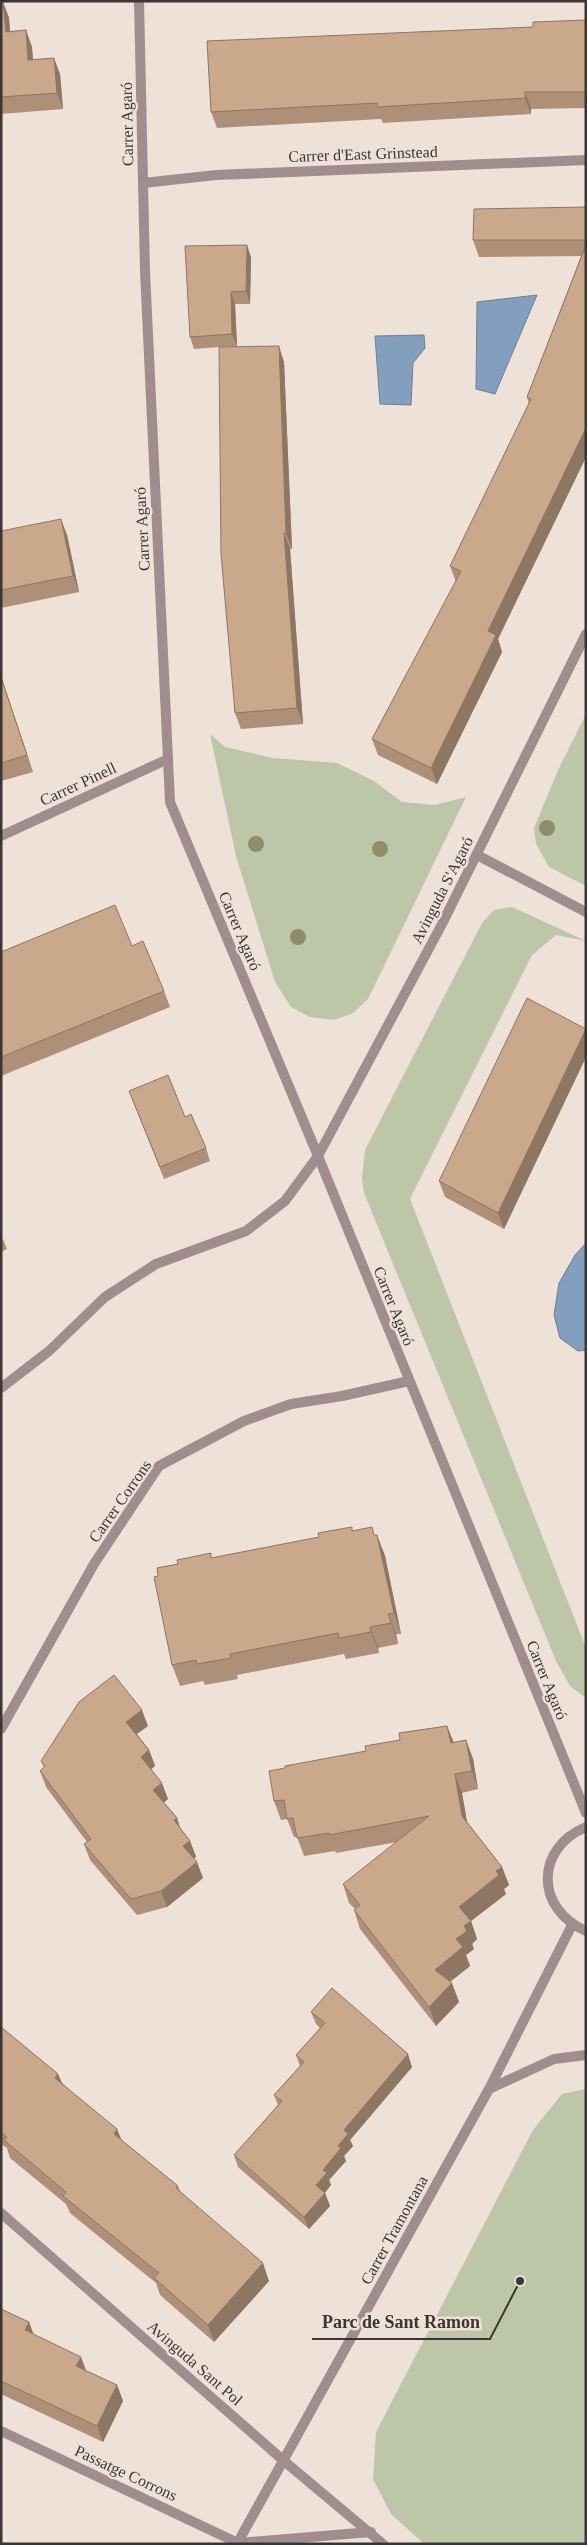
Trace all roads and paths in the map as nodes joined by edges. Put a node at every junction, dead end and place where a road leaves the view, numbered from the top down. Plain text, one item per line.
1 (139, 1) edge
2 (586, 160) edge
3 (143, 183) junction
4 (586, 634) edge
5 (168, 759) junction
6 (1, 836) edge
7 (477, 855) junction
8 (586, 912) edge
9 (318, 1156) junction
10 (409, 1382) junction
11 (1, 1388) edge
12 (1, 1729) edge
13 (586, 1814) edge
14 (586, 1826) edge
15 (572, 1925) junction
16 (586, 1931) edge
17 (586, 2054) edge
18 (489, 2088) junction
19 (1, 2213) edge
20 (1, 2431) edge
21 (284, 2461) junction
22 (371, 2532) junction
23 (238, 2543) edge
24 (383, 2544) edge

1 - 3 street, Carrer Agaró
2 - 3 street, Carrer d'East Grinstead
3 - 5 street, Carrer Agaró
4 - 7 street, Avinguda S'Agaró
5 - 6 street, Carrer Pinell
5 - 9 street, Carrer Agaró
7 - 8 street
7 - 9 street, Avinguda S'Agaró
9 - 10 street, Carrer Agaró
9 - 11 street, Avinguda S'Agaró
10 - 12 street, Carrer Corrons
10 - 13 street, Carrer Agaró
14 - 15 street
15 - 16 street
15 - 18 street, Carrer Tramontana
17 - 18 street
18 - 21 street, Carrer Tramontana
19 - 21 street, Avinguda Sant Pol
20 - 23 street, Passatge Corrons
21 - 22 street, Avinguda Sant Pol
21 - 23 street, Carrer Tramontana
22 - 23 street
22 - 24 street, Avinguda Sant Pol

